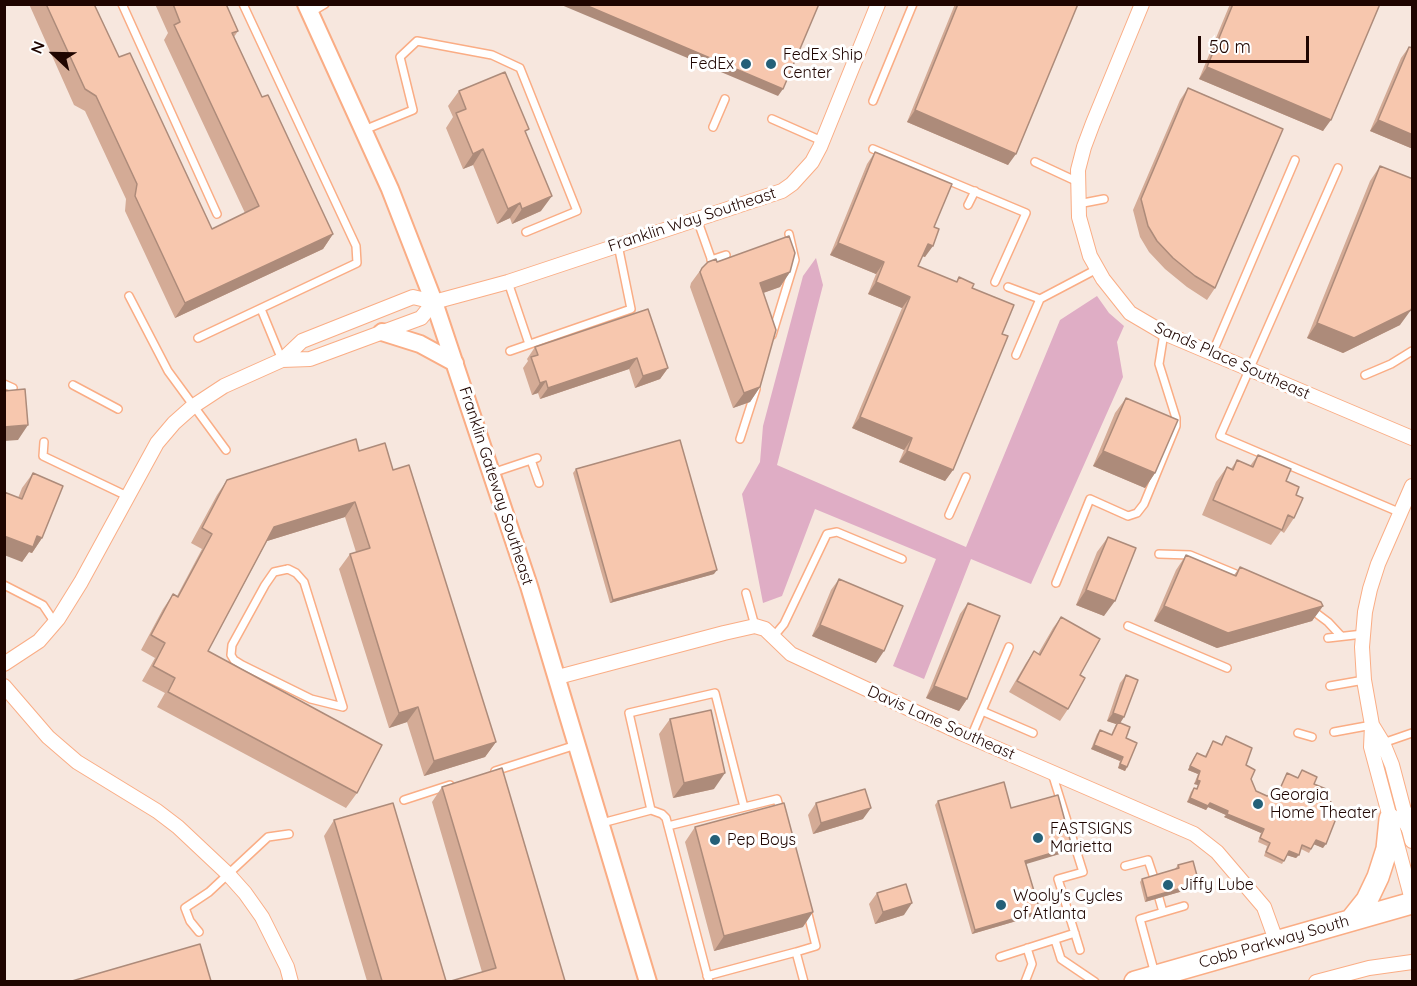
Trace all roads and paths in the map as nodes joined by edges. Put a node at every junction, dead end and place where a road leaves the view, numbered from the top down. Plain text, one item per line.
1 (122, 4) edge
2 (243, 4) edge
3 (325, 4) edge
4 (878, 4) edge
5 (913, 4) edge
6 (1142, 4) edge
7 (308, 9) edge
8 (726, 99) dead end
9 (873, 101) dead end
10 (772, 119) dead end
11 (714, 128) dead end
12 (364, 130) junction
13 (822, 141) junction
14 (873, 149) dead end
15 (1295, 160) dead end
16 (1035, 162) dead end
17 (1338, 168) dead end
18 (1078, 182) junction
19 (975, 191) junction
20 (1104, 199) dead end
21 (1078, 204) junction
22 (968, 205) dead end
23 (217, 214) dead end
24 (697, 219) junction
25 (526, 232) dead end
26 (789, 234) edge
27 (618, 245) junction
28 (726, 255) dead end
29 (1097, 269) junction
30 (508, 282) junction
31 (995, 282) dead end
32 (1008, 287) dead end
33 (129, 296) dead end
34 (1040, 300) junction
35 (434, 302) junction
36 (261, 309) junction
37 (382, 332) junction
38 (1164, 333) junction
39 (198, 338) dead end
40 (771, 339) edge
41 (529, 344) junction
42 (510, 351) dead end
43 (1413, 351) edge
44 (1212, 354) junction
45 (1016, 355) dead end
46 (282, 360) junction
47 (455, 363) junction
48 (1249, 370) junction
49 (1365, 375) dead end
50 (757, 383) edge
51 (4, 384) edge
52 (73, 385) dead end
53 (13, 388) edge
54 (192, 407) junction
55 (118, 409) dead end
56 (1413, 438) edge
57 (740, 439) dead end
58 (44, 442) dead end
59 (226, 450) dead end
60 (492, 473) junction
61 (966, 477) dead end
62 (539, 483) dead end
63 (1413, 486) edge
64 (127, 496) junction
65 (1401, 513) junction
66 (949, 515) dead end
67 (1159, 554) dead end
68 (902, 559) dead end
69 (1250, 580) edge
70 (1056, 583) dead end
71 (4, 585) edge
72 (746, 593) dead end
73 (1310, 608) edge
74 (55, 623) junction
75 (755, 626) junction
76 (1128, 626) dead end
77 (1363, 634) junction
78 (774, 636) junction
79 (1341, 636) junction
80 (1328, 638) dead end
81 (1009, 647) dead end
82 (4, 664) edge
83 (1227, 668) dead end
84 (558, 678) junction
85 (1364, 680) junction
86 (4, 686) edge
87 (1330, 686) dead end
88 (311, 699) joint
89 (982, 711) junction
90 (1372, 725) junction
91 (1334, 732) dead end
92 (1033, 733) dead end
93 (1298, 733) dead end
94 (1413, 733) edge
95 (971, 737) junction
96 (1312, 737) dead end
97 (1383, 743) junction
98 (577, 745) junction
99 (487, 773) edge
100 (1052, 773) junction
101 (456, 783) edge
102 (404, 800) dead end
103 (744, 807) junction
104 (651, 810) junction
105 (1403, 821) edge
106 (783, 822) edge
107 (601, 824) junction
108 (668, 826) junction
109 (289, 834) dead end
110 (1413, 841) edge
111 (1125, 867) dead end
112 (228, 874) junction
113 (1154, 878) edge
114 (1159, 898) edge
115 (804, 901) edge
116 (1413, 902) edge
117 (1184, 906) dead end
118 (1163, 912) junction
119 (1351, 920) junction
120 (199, 932) dead end
121 (1074, 933) junction
122 (1055, 940) junction
123 (1276, 943) junction
124 (1027, 948) junction
125 (1080, 950) dead end
126 (796, 952) junction
127 (999, 957) dead end
128 (1413, 962) edge
129 (708, 978) edge
130 (1145, 979) edge
131 (291, 981) edge
132 (648, 981) edge
133 (804, 981) edge
134 (1025, 981) edge
135 (1095, 981) edge
136 (1316, 981) edge

1 - 23 lane
2 - 36 lane
3 - 7 lane
4 - 13 street, Franklin Way Southeast
5 - 9 lane
6 - 18 street, Sands Place Southeast
7 - 12 street, Franklin Gateway Southeast
8 - 11 lane
10 - 13 lane
12 - 25 lane
12 - 35 street, Franklin Gateway Southeast
13 - 24 street, Franklin Way Southeast
14 - 19 lane
15 - 44 lane
16 - 18 lane
17 - 48 lane
18 - 21 street, Sands Place Southeast
19 - 22 lane
19 - 31 lane
20 - 21 lane
21 - 29 street, Sands Place Southeast
24 - 27 street, Franklin Way Southeast
24 - 28 lane
26 - 40 lane
27 - 30 street, Franklin Way Southeast
27 - 41 lane
29 - 34 lane
29 - 38 street, Sands Place Southeast
30 - 35 street, Franklin Way Southeast
30 - 41 lane
32 - 34 lane
33 - 54 lane
34 - 45 lane
35 - 37 street
35 - 46 street
35 - 47 street, Franklin Gateway Southeast
36 - 39 lane
36 - 46 lane
37 - 46 street
37 - 47 street
38 - 44 street, Sands Place Southeast
38 - 70 lane
41 - 42 lane
43 - 49 lane
44 - 48 street, Sands Place Southeast
46 - 54 street
47 - 60 street, Franklin Gateway Southeast
48 - 56 street, Sands Place Southeast
48 - 65 lane
50 - 57 lane
51 - 53 lane
52 - 55 lane
54 - 59 lane
54 - 64 street
58 - 64 lane
60 - 62 lane
60 - 84 street, Franklin Gateway Southeast
61 - 66 lane
63 - 65 street
64 - 74 street
65 - 77 street
67 - 69 lane
68 - 78 lane
71 - 74 lane
72 - 75 lane
73 - 79 lane
74 - 82 street
75 - 78 street, Davis Lane Southeast
75 - 84 street
76 - 83 lane
77 - 79 lane
77 - 85 street
78 - 95 street, Davis Lane Southeast
79 - 80 lane
81 - 89 lane
84 - 98 street, Franklin Gateway Southeast
85 - 87 lane
85 - 90 street
86 - 112 street
88 - 88 lane
89 - 92 lane
89 - 95 lane
90 - 91 lane
90 - 97 street
90 - 105 street
93 - 96 lane
94 - 97 lane
95 - 100 street, Davis Lane Southeast
97 - 105 street
98 - 99 lane
98 - 107 street, Franklin Gateway Southeast
100 - 121 lane
100 - 123 street, Davis Lane Southeast
101 - 102 lane
103 - 104 lane
103 - 106 lane
103 - 108 lane
104 - 107 lane
104 - 108 lane
105 - 110 street
105 - 116 street
105 - 119 main road
107 - 132 street, Franklin Gateway Southeast
108 - 129 lane
109 - 112 lane
111 - 113 lane
112 - 120 lane
112 - 131 street
114 - 118 lane
115 - 126 lane
116 - 119 main road, Cobb Parkway South
117 - 118 lane
118 - 130 lane
119 - 123 main road, Cobb Parkway South
121 - 122 lane
121 - 125 lane
122 - 124 lane
122 - 135 lane
123 - 130 main road, Cobb Parkway South
124 - 127 lane
124 - 134 lane
126 - 129 lane
126 - 133 lane
128 - 136 street

